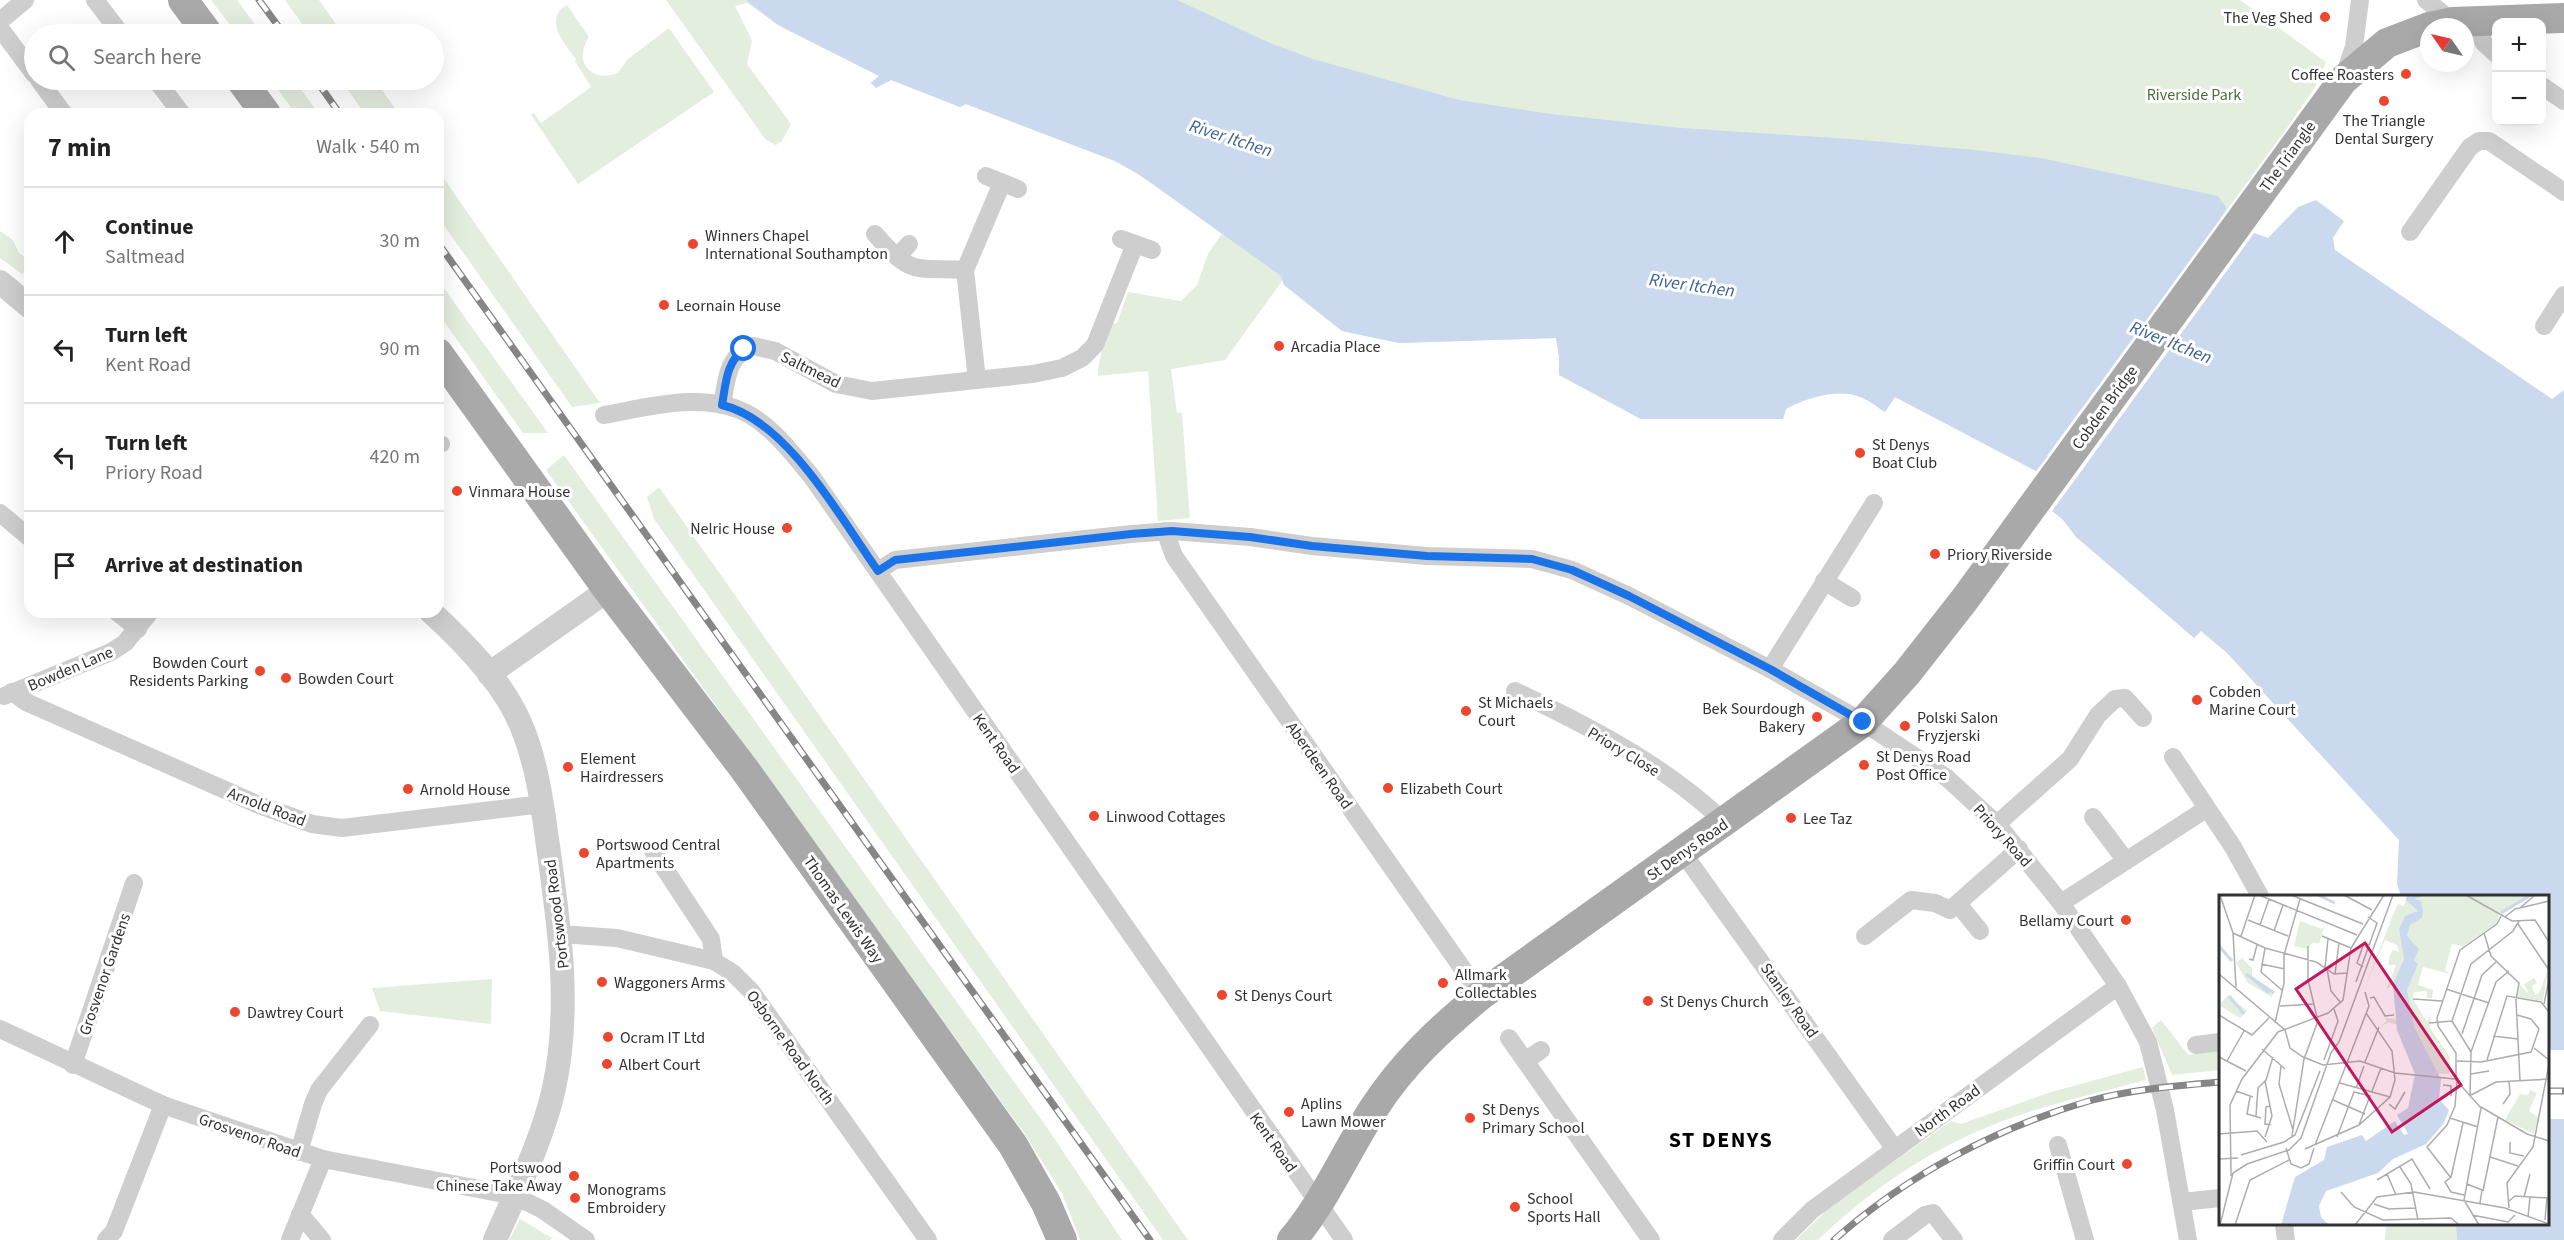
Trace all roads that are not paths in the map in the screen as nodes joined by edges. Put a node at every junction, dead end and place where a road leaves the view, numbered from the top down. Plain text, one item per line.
1 (25, 0) edge
2 (95, 0) edge
3 (183, 0) edge
4 (2360, 0) edge
5 (2427, 0) edge
6 (2441, 18) edge
7 (2564, 18) edge
8 (0, 21) edge
9 (2474, 23) edge
10 (113, 24) edge
11 (201, 24) edge
12 (0, 28) edge
13 (2420, 32) edge
14 (2474, 38) edge
15 (2492, 50) edge
16 (24, 60) edge
17 (2343, 81) junction
18 (2546, 89) edge
19 (46, 90) edge
20 (164, 90) edge
21 (248, 90) edge
22 (2564, 101) edge
23 (60, 108) edge
24 (177, 108) edge
25 (262, 108) edge
26 (1002, 182) dead end
27 (2564, 192) edge
28 (2232, 232) joint
29 (2410, 232) dead end
30 (875, 234) dead end
31 (909, 244) dead end
32 (1136, 244) dead end
33 (897, 257) junction
34 (965, 270) junction
35 (0, 282) edge
36 (2564, 295) edge
37 (24, 302) edge
38 (2544, 326) dead end
39 (444, 361) edge
40 (976, 380) junction
41 (722, 405) junction
42 (604, 415) dead end
43 (2062, 466) joint
44 (1874, 503) dead end
45 (0, 513) edge
46 (1165, 531) junction
47 (24, 533) edge
48 (878, 571) junction
49 (1824, 581) junction
50 (608, 590) junction
51 (1852, 598) dead end
52 (124, 618) edge
53 (146, 618) edge
54 (437, 618) edge
55 (138, 629) junction
56 (1770, 669) junction
57 (489, 674) junction
58 (1515, 692) dead end
59 (6, 695) edge
60 (2143, 718) dead end
61 (1863, 722) junction
62 (2173, 757) dead end
63 (542, 804) junction
64 (2206, 809) junction
65 (2093, 817) dead end
66 (1725, 823) junction
67 (1997, 824) junction
68 (2019, 849) junction
69 (1683, 853) junction
70 (2126, 861) junction
71 (656, 862) dead end
72 (134, 883) dead end
73 (2259, 895) edge
74 (2061, 903) junction
75 (1958, 904) junction
76 (1980, 931) dead end
77 (561, 934) junction
78 (1864, 936) dead end
79 (714, 961) junction
80 (2118, 986) junction
81 (1481, 995) junction
82 (370, 1025) dead end
83 (0, 1029) edge
84 (1509, 1038) dead end
85 (2219, 1042) edge
86 (2196, 1045) dead end
87 (1541, 1050) dead end
88 (1525, 1061) junction
89 (73, 1065) junction
90 (163, 1105) junction
91 (2058, 1145) dead end
92 (1894, 1148) junction
93 (299, 1152) junction
94 (323, 1159) junction
95 (514, 1196) junction
96 (2219, 1198) edge
97 (2182, 1202) junction
98 (300, 1214) junction
99 (2284, 1225) edge
100 (1305, 1226) edge
101 (106, 1240) edge
102 (290, 1240) edge
103 (322, 1240) edge
104 (495, 1240) edge
105 (586, 1240) edge
106 (928, 1240) edge
107 (1062, 1240) edge
108 (1344, 1240) edge
109 (1651, 1240) edge
110 (1782, 1240) edge
111 (1892, 1240) edge
112 (1954, 1240) edge
113 (2085, 1240) edge
114 (2188, 1240) edge
115 (2286, 1240) edge

1 - 8 street
2 - 10 street
3 - 11 main road
4 - 17 street, The Triangle
5 - 6 street
7 - 9 main road, The Triangle
12 - 16 street
13 - 17 main road, The Triangle
14 - 15 street
17 - 28 main road, The Triangle
18 - 22 street
19 - 23 street
20 - 24 street
21 - 25 main road
26 - 34 street
27 - 29 street
28 - 43 main road, Cobden Bridge
30 - 33 street
31 - 33 street
32 - 40 street, Saltmead
33 - 34 street
34 - 40 street
35 - 37 street
36 - 38 street
39 - 50 main road, Thomas Lewis Way
40 - 41 street, Saltmead
41 - 42 street, Kent Road
41 - 48 street, Kent Road
43 - 61 main road, St Denys Road
44 - 49 street
45 - 47 street
46 - 48 street, Priory Road
46 - 56 street, Priory Road
46 - 81 street, Aberdeen Road
48 - 100 street, Kent Road
49 - 51 street
49 - 56 street
50 - 57 street
50 - 107 main road, Thomas Lewis Way
52 - 55 street
53 - 55 street, Bowden Lane
54 - 57 street, Portswood Road
55 - 59 street, Bowden Lane
56 - 61 street, Priory Road
57 - 63 street, Portswood Road
58 - 66 street, Priory Close
59 - 63 street, Arnold Road
60 - 67 street
61 - 66 main road, St Denys Road
61 - 67 street, Priory Road
62 - 64 street
63 - 77 street, Portswood Road
64 - 70 street
64 - 73 street
65 - 70 street
66 - 69 main road, St Denys Road
67 - 68 street, Priory Road
68 - 74 street, Priory Road
68 - 75 street
69 - 81 main road, St Denys Road
69 - 92 street, Stanley Road
70 - 74 street
71 - 79 street
72 - 89 street, Grosvenor Gardens
74 - 80 street, Priory Road
75 - 76 street
75 - 78 street
77 - 79 street, Osborne Road North
77 - 95 street, Portswood Road
79 - 106 street, Osborne Road North
80 - 92 street, North Road
80 - 97 street, Priory Road
81 - 100 main road, St Denys Road
82 - 93 street
83 - 89 street, Grosvenor Road
84 - 88 street
85 - 86 street
87 - 88 street
88 - 109 street
89 - 90 street, Grosvenor Road
90 - 93 street, Grosvenor Road
90 - 101 street
91 - 113 street
92 - 110 street, North Road
93 - 94 street, Grosvenor Road
94 - 95 street, Grosvenor Road
94 - 98 street
95 - 104 street, Portswood Road
95 - 105 street, Grosvenor Road
96 - 97 street
97 - 114 street, Priory Road
98 - 102 street
98 - 103 street
99 - 115 street
100 - 108 street, Kent Road
111 - 112 street

